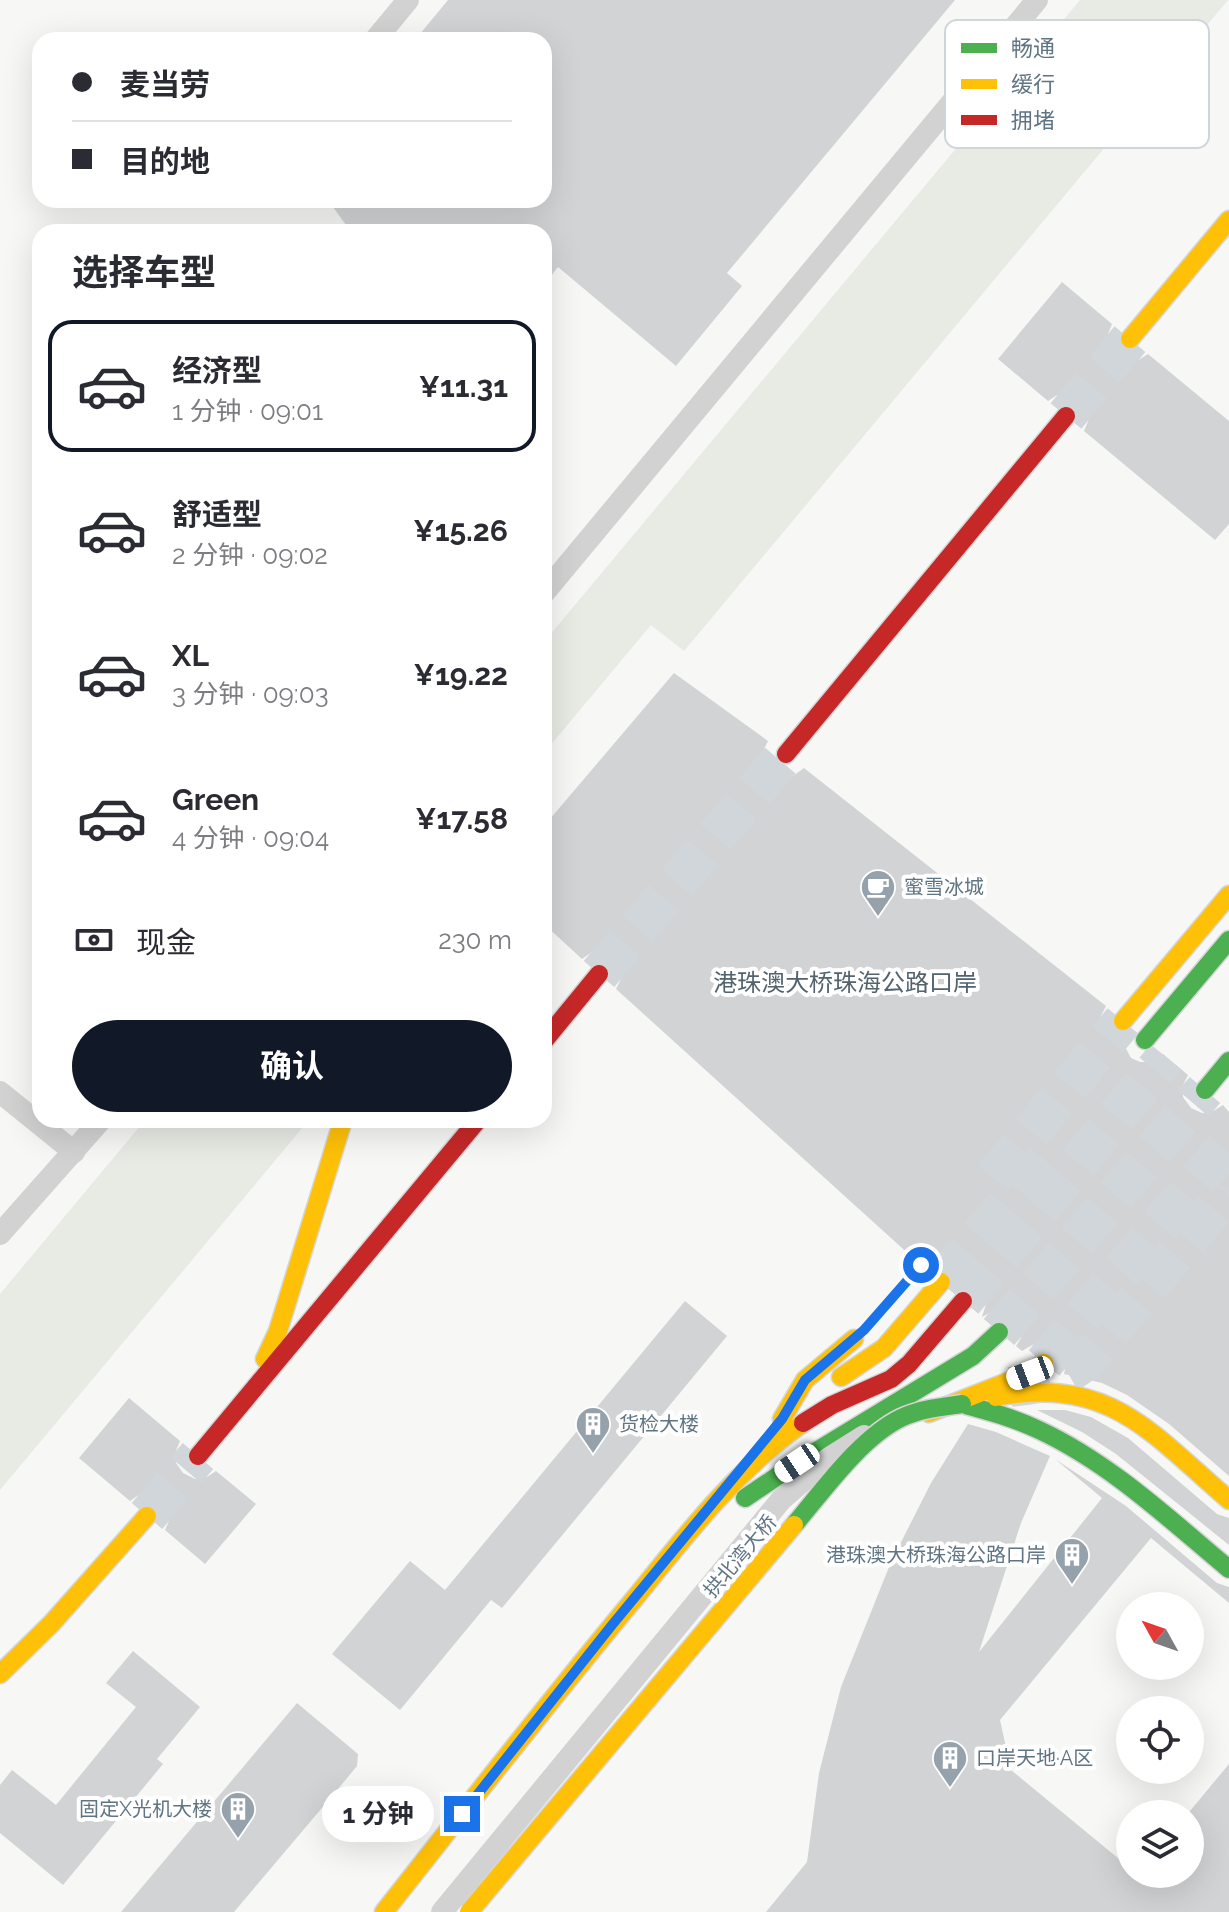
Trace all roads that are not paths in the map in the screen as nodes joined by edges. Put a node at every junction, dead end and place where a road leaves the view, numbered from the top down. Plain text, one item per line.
1 (408, 0) edge
2 (1037, 0) edge
3 (1020, 20) edge
4 (382, 32) edge
5 (945, 111) edge
6 (1229, 220) edge
7 (1130, 339) tunnel mouth
8 (1066, 416) tunnel mouth
9 (552, 583) edge
10 (786, 754) tunnel mouth
11 (1229, 895) edge
12 (1229, 940) edge
13 (599, 974) tunnel mouth
14 (1123, 1021) tunnel mouth
15 (552, 1031) edge
16 (1145, 1040) dead end
17 (1229, 1061) edge
18 (1205, 1090) tunnel mouth
19 (0, 1092) edge
20 (32, 1118) edge
21 (44, 1128) edge
22 (94, 1128) edge
23 (341, 1128) edge
24 (471, 1128) edge
25 (74, 1152) junction
26 (0, 1234) edge
27 (941, 1282) tunnel mouth
28 (963, 1301) tunnel mouth
29 (871, 1323) dead end
30 (999, 1332) tunnel mouth
31 (1044, 1363) tunnel mouth
32 (1001, 1364) dead end
33 (246, 1397) junction
34 (962, 1404) junction
35 (929, 1413) junction
36 (782, 1419) junction
37 (890, 1423) junction
38 (198, 1456) tunnel mouth
39 (1229, 1500) edge
40 (722, 1503) junction
41 (147, 1516) tunnel mouth
42 (1229, 1569) edge
43 (0, 1674) edge
44 (384, 1912) edge
45 (442, 1912) edge
46 (469, 1912) edge

1 - 4 street
2 - 3 street
5 - 9 street
6 - 7 main road
8 - 10 main road
11 - 14 main road
12 - 16 main road
13 - 15 main road
17 - 18 main road
19 - 20 street
21 - 25 street
22 - 25 street
23 - 33 main road
24 - 33 main road
25 - 26 street
27 - 36 main road
28 - 40 main road
29 - 36 main road
30 - 40 main road
31 - 35 main road
32 - 35 main road
33 - 38 main road
34 - 37 main road, 拱北湾大桥, bridge
34 - 39 main road
34 - 42 main road, 拱北湾大桥
35 - 40 main road
36 - 40 main road
37 - 45 street, bridge
37 - 46 main road, 拱北湾大桥, bridge
40 - 44 main road
41 - 43 main road

